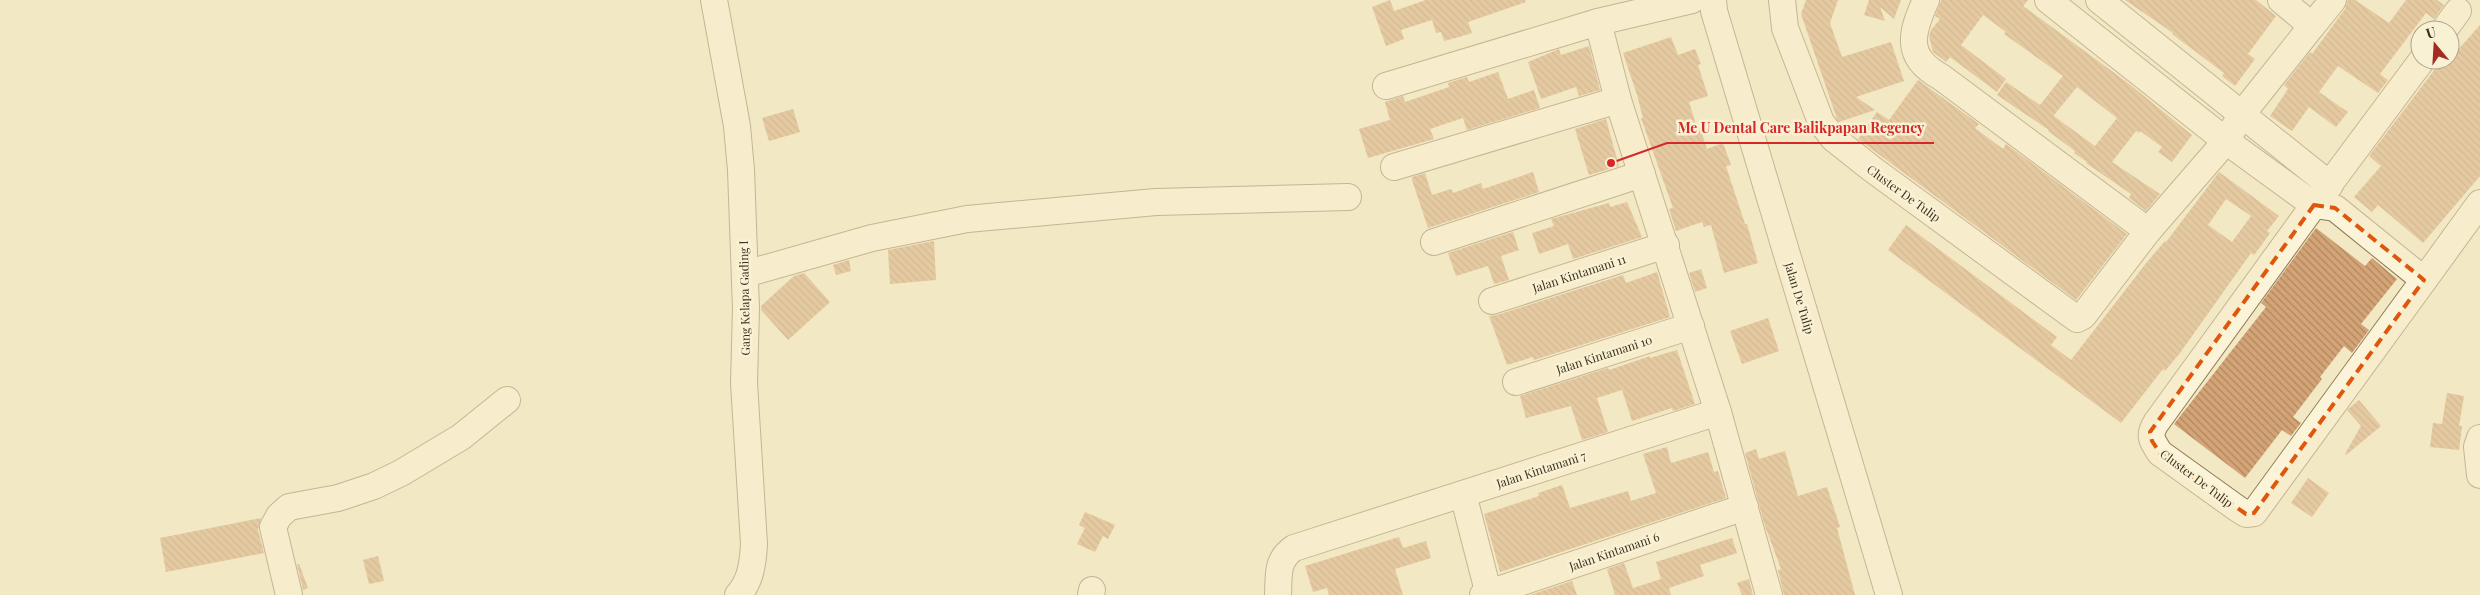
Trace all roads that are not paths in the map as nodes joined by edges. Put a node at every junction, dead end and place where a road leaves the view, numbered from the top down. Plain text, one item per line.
1 (714, 0) edge
2 (1692, 0) edge
3 (1714, 0) edge
4 (1782, 0) edge
5 (1926, 0) edge
6 (2048, 0) edge
7 (2099, 0) edge
8 (2281, 0) edge
9 (2333, 0) edge
10 (1598, 22) junction
11 (2312, 26) junction
12 (2415, 70) edge
13 (1386, 86) dead end
14 (1618, 100) junction
15 (2242, 114) junction
16 (2226, 141) junction
17 (1394, 167) dead end
18 (1642, 174) junction
19 (1348, 197) dead end
20 (2326, 199) junction
21 (2480, 203) edge
22 (2148, 231) junction
23 (1434, 242) dead end
24 (1666, 245) junction
25 (745, 274) junction
26 (2422, 284) junction
27 (1492, 301) dead end
28 (1692, 326) junction
29 (1516, 382) dead end
30 (507, 400) dead end
31 (1718, 412) junction
32 (2480, 438) edge
33 (2479, 469) edge
34 (1464, 494) junction
35 (1745, 507) junction
36 (1487, 594) edge
37 (289, 595) edge
38 (738, 595) edge
39 (1278, 595) edge
40 (1769, 595) edge
41 (1889, 595) edge

1 - 25 street, Gang Kelapa Gading I
2 - 10 street
3 - 41 street, Jalan De Tulip
4 - 22 street, Cluster De Tulip
5 - 22 street
6 - 16 street
7 - 15 street
8 - 11 street
9 - 11 street, Cluster De Tulip
10 - 13 street
10 - 14 street
11 - 15 street, Cluster De Tulip
12 - 20 street, Cluster De Tulip
14 - 17 street
14 - 18 street
15 - 16 street, Cluster De Tulip
15 - 20 street
16 - 20 street
16 - 22 street, Cluster De Tulip
18 - 23 street
18 - 24 street
19 - 25 street
20 - 26 street
20 - 26 street, Cluster De Tulip
21 - 26 street, Cluster De Tulip
24 - 27 street, Jalan Kintamani 11
24 - 28 street
25 - 38 street, Gang Kelapa Gading I
28 - 29 street, Jalan Kintamani 10
28 - 31 street
30 - 37 street
31 - 34 street, Jalan Kintamani 7
31 - 35 street
32 - 33 street
34 - 36 street
34 - 39 street, Jalan Kintamani 7
35 - 36 street, Jalan Kintamani 6
35 - 40 street

